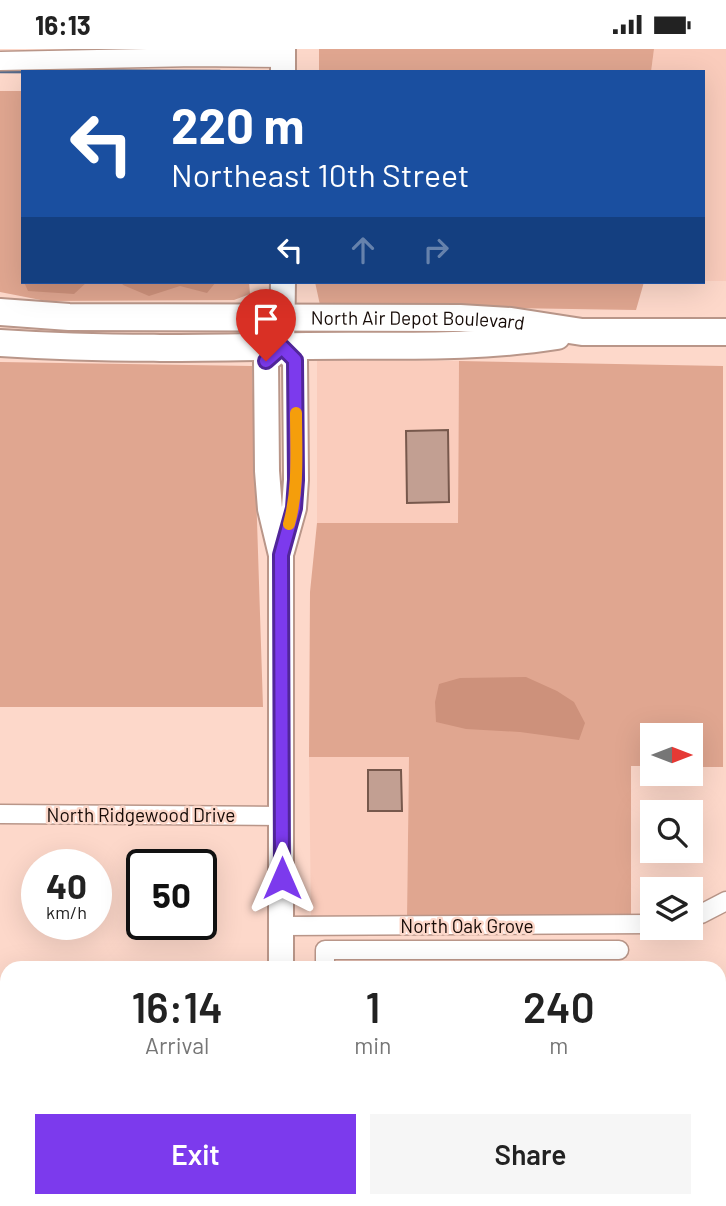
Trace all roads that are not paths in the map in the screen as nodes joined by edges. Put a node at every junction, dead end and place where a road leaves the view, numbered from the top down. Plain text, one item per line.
1 (1, 49) edge
2 (196, 53) edge
3 (283, 60) edge
4 (0, 61) edge
5 (283, 284) edge
6 (0, 313) edge
7 (283, 316) junction
8 (582, 332) junction
9 (726, 332) edge
10 (0, 343) edge
11 (282, 347) junction
12 (0, 814) edge
13 (282, 816) junction
14 (726, 901) edge
15 (703, 913) edge
16 (640, 925) edge
17 (282, 926) junction
18 (618, 926) junction
19 (619, 959) edge
20 (281, 961) edge
21 (325, 961) edge

1 - 4 street
2 - 3 street
2 - 4 street
5 - 7 main road
6 - 7 main road, North Air Depot Boulevard
7 - 8 main road, North Air Depot Boulevard
7 - 11 main road
8 - 9 main road, North Air Depot Boulevard
8 - 11 main road, North Air Depot Boulevard
10 - 11 main road, North Air Depot Boulevard
11 - 13 main road
12 - 13 street, North Ridgewood Drive
13 - 17 main road
14 - 15 street
16 - 18 street, North Oak Grove
17 - 18 street, North Oak Grove
17 - 20 main road
18 - 19 street
19 - 21 street

